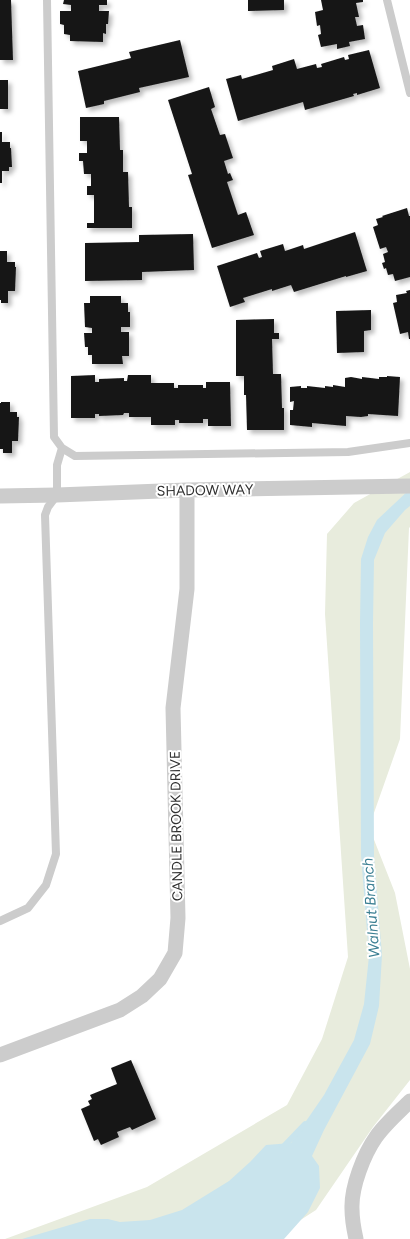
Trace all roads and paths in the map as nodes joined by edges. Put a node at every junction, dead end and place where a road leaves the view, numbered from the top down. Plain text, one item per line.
1 (47, 0) edge
2 (387, 0) edge
3 (410, 93) edge
4 (410, 442) edge
5 (62, 448) junction
6 (410, 486) edge
7 (187, 490) junction
8 (57, 495) junction
9 (0, 496) edge
10 (0, 922) edge
11 (0, 1055) edge
12 (410, 1101) edge
13 (356, 1239) edge

1 - 5 lane
2 - 3 lane
4 - 5 lane
5 - 8 lane
6 - 7 street, SHADOW WAY
7 - 8 street, SHADOW WAY
7 - 11 street, CANDLE BROOK DRIVE
8 - 9 street, SHADOW WAY
8 - 10 lane
12 - 13 street

